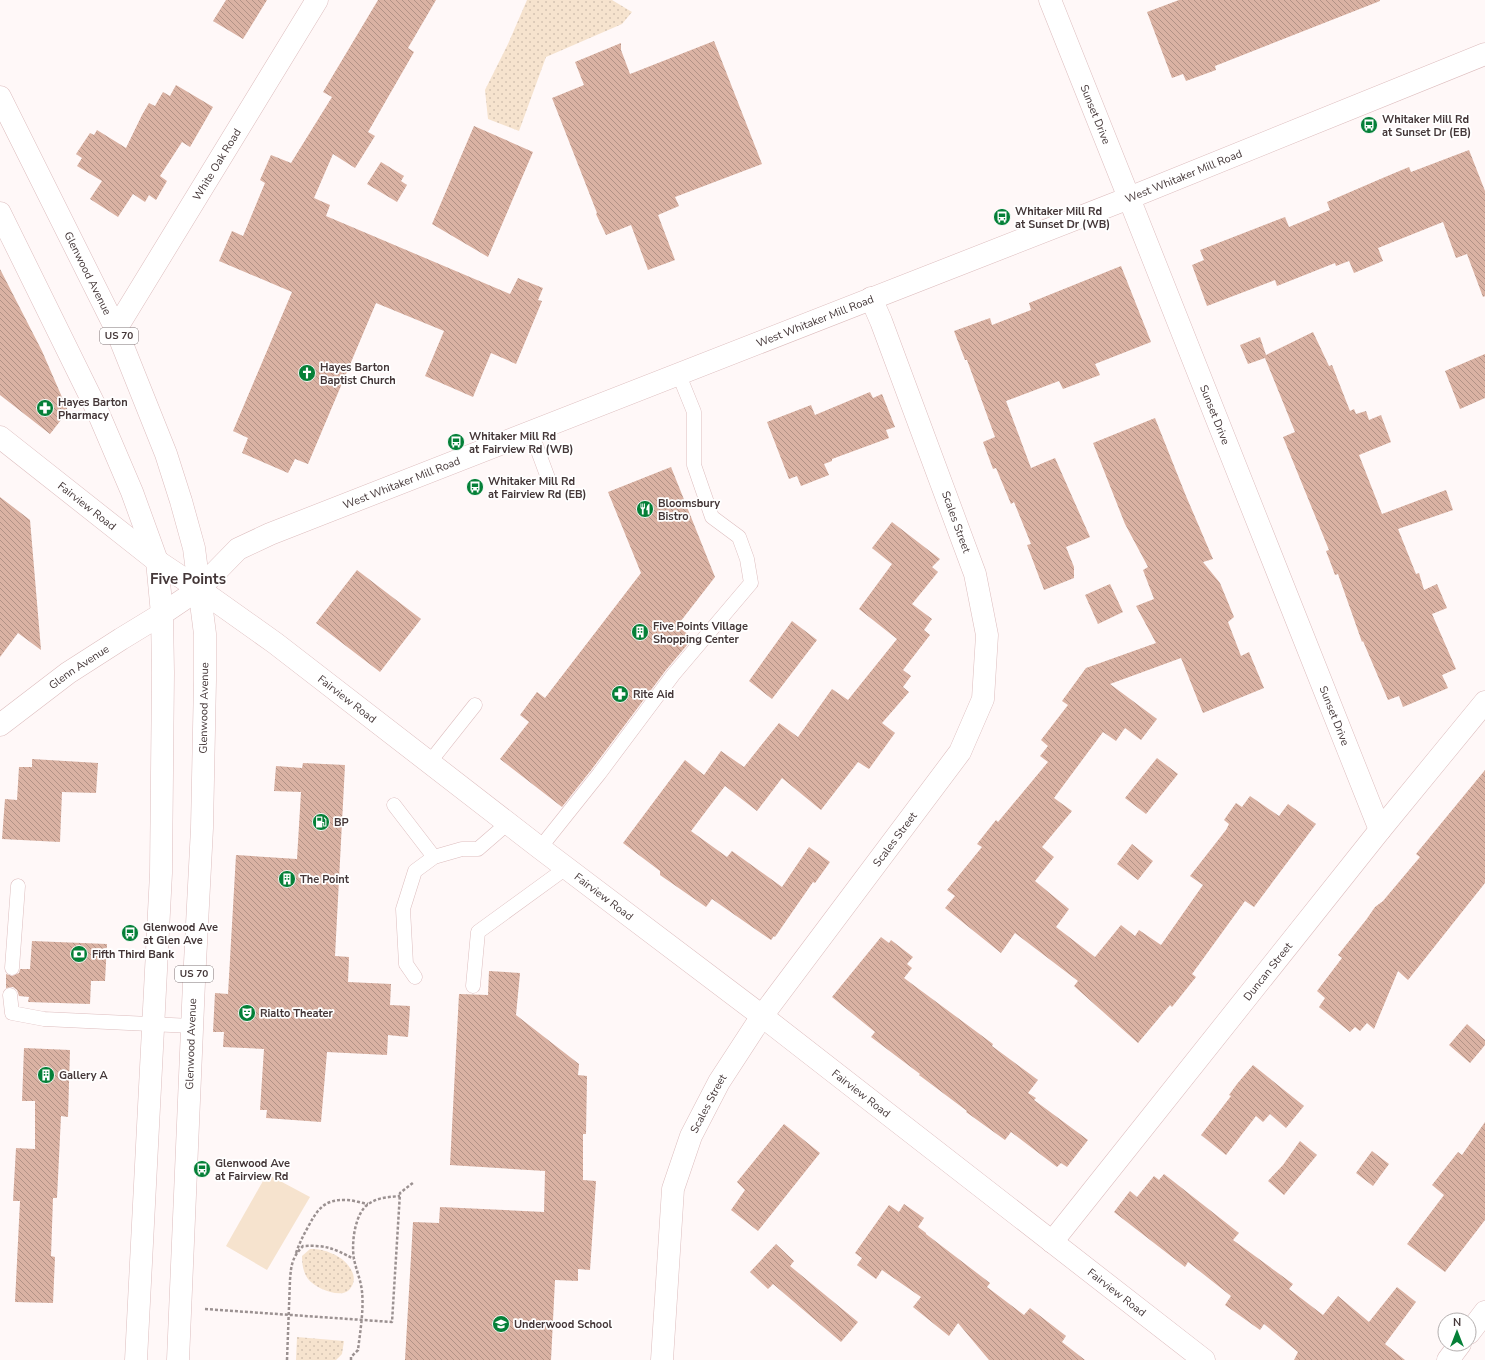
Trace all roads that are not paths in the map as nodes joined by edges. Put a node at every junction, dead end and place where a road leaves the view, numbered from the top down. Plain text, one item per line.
1 (317, 0) edge
2 (1050, 0) edge
3 (1485, 54) edge
4 (0, 97) edge
5 (1129, 198) junction
6 (0, 213) edge
7 (871, 298) junction
8 (116, 329) junction
9 (679, 375) junction
10 (531, 432) junction
11 (0, 437) edge
12 (548, 478) dead end
13 (157, 561) junction
14 (199, 589) junction
15 (162, 614) junction
16 (1485, 702) edge
17 (475, 705) dead end
18 (0, 725) edge
19 (429, 763) junction
20 (394, 804) dead end
21 (508, 824) junction
22 (1380, 830) junction
23 (540, 848) junction
24 (434, 857) junction
25 (566, 868) junction
26 (18, 886) dead end
27 (12, 968) dead end
28 (415, 977) dead end
29 (473, 986) dead end
30 (10, 995) dead end
31 (762, 1016) junction
32 (154, 1024) junction
33 (192, 1026) junction
34 (1052, 1242) junction
35 (1485, 1312) edge
36 (1477, 1322) edge
37 (136, 1360) edge
38 (178, 1360) edge
39 (662, 1360) edge
40 (1204, 1360) edge

1 - 8 street, White Oak Road
2 - 5 street, Sunset Drive
3 - 5 street, West Whitaker Mill Road
4 - 8 street, Glenwood Avenue / US 70
5 - 7 street, West Whitaker Mill Road
5 - 22 street, Sunset Drive
6 - 13 street
7 - 9 street, West Whitaker Mill Road
7 - 31 street, Scales Street
8 - 14 street, Glenwood Avenue / US 70
9 - 10 street, West Whitaker Mill Road
9 - 23 lane
10 - 12 lane
10 - 14 street, West Whitaker Mill Road
11 - 13 street, Fairview Road
13 - 14 street, Fairview Road
13 - 15 street
14 - 15 street, West Whitaker Mill Road
14 - 19 street, Fairview Road
14 - 33 street, Glenwood Avenue / US 70
15 - 18 street, Glenn Avenue
15 - 32 street
16 - 22 street, Duncan Street
17 - 19 lane
19 - 21 street, Fairview Road
20 - 24 lane
21 - 23 street, Fairview Road
21 - 24 lane
22 - 34 street, Duncan Street
23 - 25 street, Fairview Road
24 - 28 lane
25 - 29 lane
25 - 31 street, Fairview Road
26 - 27 lane
30 - 32 lane
31 - 34 street, Fairview Road
31 - 39 street, Scales Street
32 - 33 lane
32 - 37 street
33 - 38 street, Glenwood Avenue / US 70
34 - 40 street, Fairview Road
35 - 36 street

